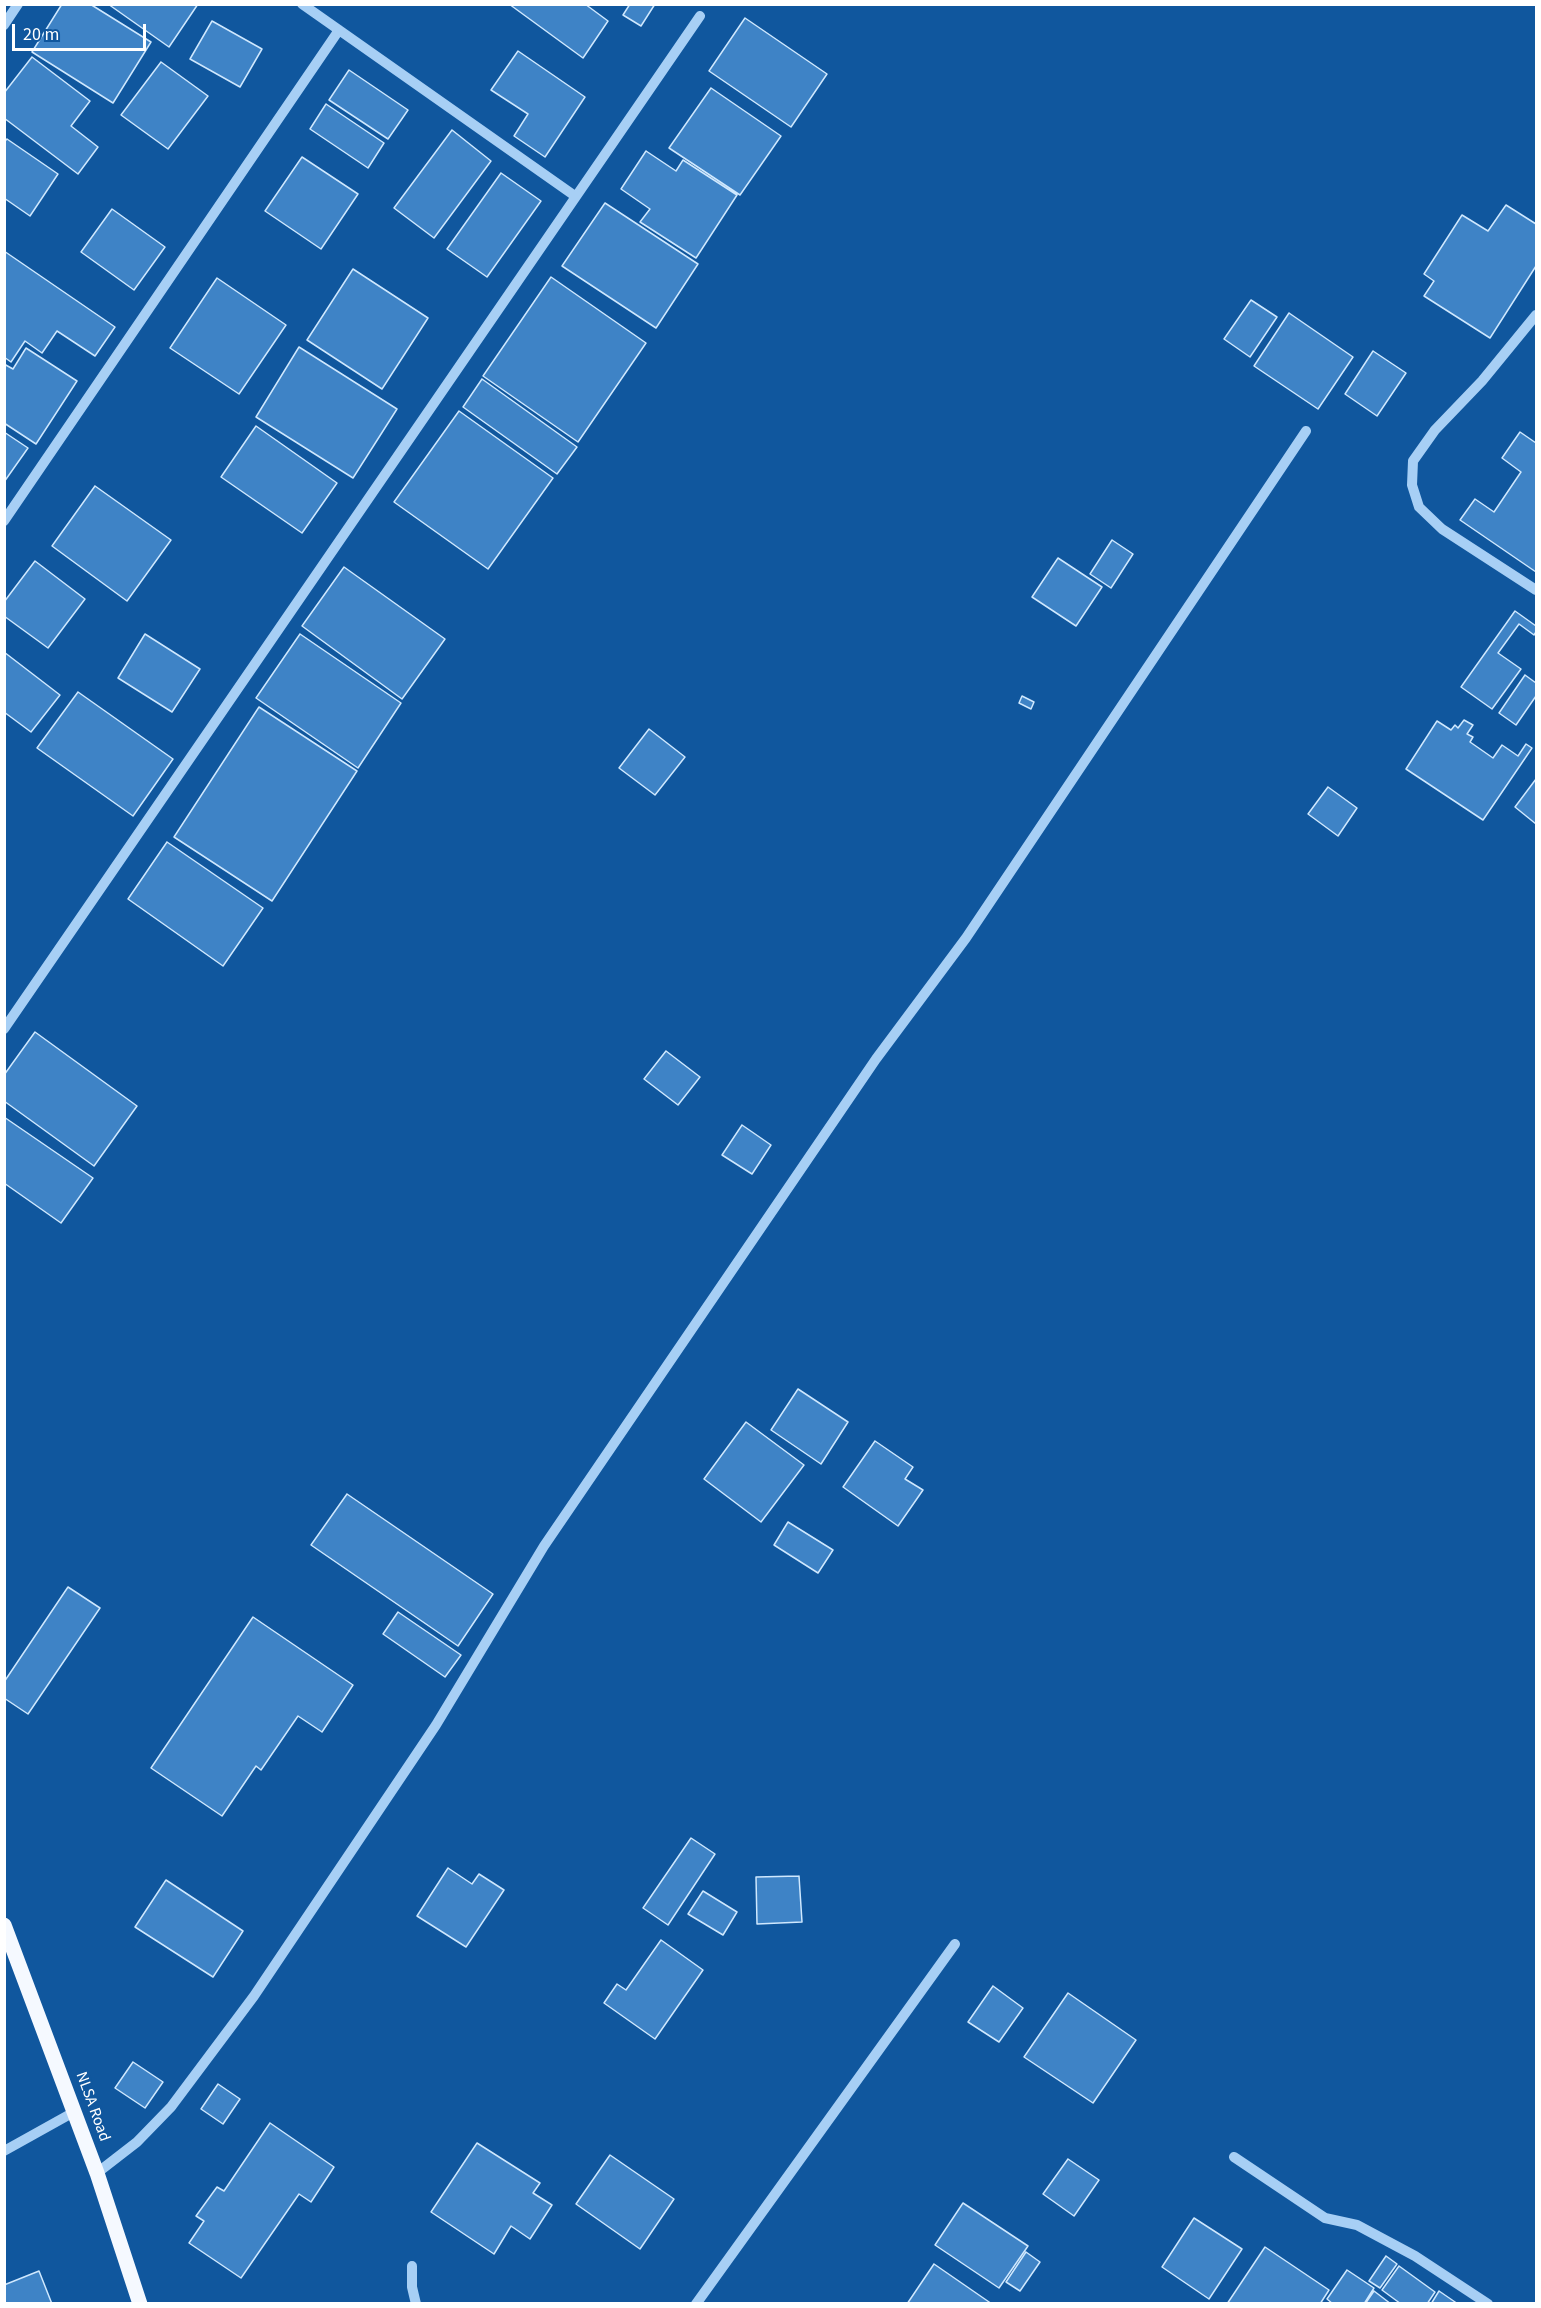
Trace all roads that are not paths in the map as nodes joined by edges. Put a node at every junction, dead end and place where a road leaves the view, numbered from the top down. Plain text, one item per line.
1 (18, 4) edge
2 (302, 4) edge
3 (700, 16) dead end
4 (4, 25) edge
5 (339, 30) junction
6 (575, 196) junction
7 (1536, 315) edge
8 (1306, 431) dead end
9 (4, 521) edge
10 (1536, 590) edge
11 (4, 1029) edge
12 (4, 1925) edge
13 (955, 1944) dead end
14 (74, 2112) junction
15 (4, 2151) edge
16 (1234, 2157) dead end
17 (97, 2173) junction
18 (412, 2266) dead end
19 (140, 2304) edge
20 (416, 2304) edge
21 (696, 2304) edge
22 (1488, 2304) edge

1 - 4 street
2 - 5 street
3 - 6 street
5 - 6 street
5 - 9 street
6 - 11 street
7 - 10 street
8 - 17 street
12 - 14 main road, NLSA Road
13 - 21 street
14 - 15 street
14 - 17 main road, NLSA Road
16 - 22 street
17 - 19 main road, NLSA Road
18 - 20 street

